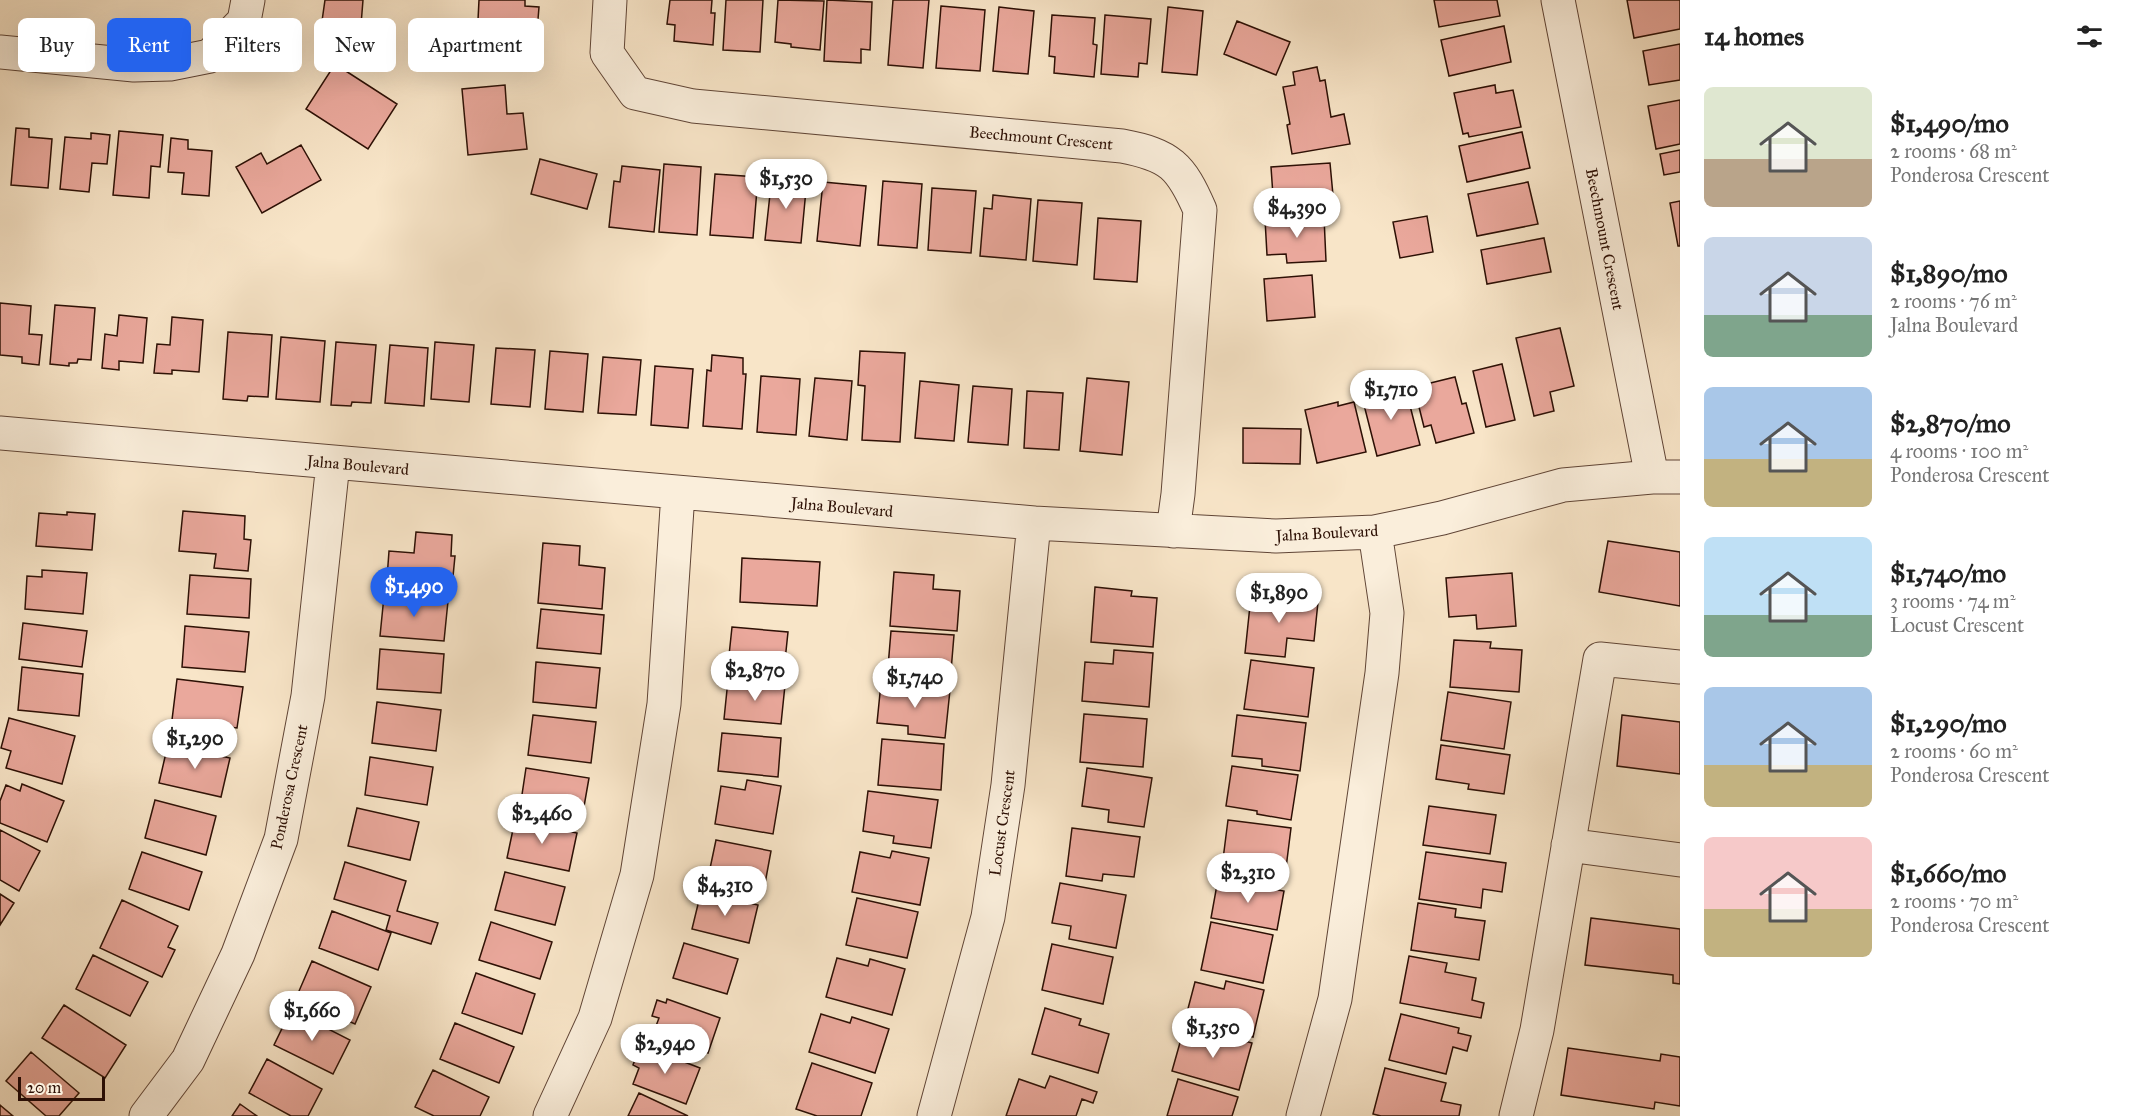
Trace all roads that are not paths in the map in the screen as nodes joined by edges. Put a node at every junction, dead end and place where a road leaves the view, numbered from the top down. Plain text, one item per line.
1 (248, 0) edge
2 (610, 0) edge
3 (1558, 0) edge
4 (0, 52) edge
5 (0, 433) edge
6 (333, 463) junction
7 (1666, 477) edge
8 (678, 493) junction
9 (1034, 523) junction
10 (1173, 531) junction
11 (1375, 532) junction
12 (1680, 667) edge
13 (1568, 844) junction
14 (1680, 860) edge
15 (146, 1116) edge
16 (550, 1116) edge
17 (934, 1116) edge
18 (1303, 1116) edge
19 (1516, 1116) edge

1 - 4 street
2 - 10 street, Beechmount Crescent
3 - 7 street, Beechmount Crescent
5 - 6 street, Jalna Boulevard
6 - 8 street, Jalna Boulevard
6 - 15 street, Ponderosa Crescent
7 - 11 street, Jalna Boulevard
8 - 9 street, Jalna Boulevard
8 - 16 street
9 - 10 street, Jalna Boulevard
9 - 17 street, Locust Crescent
10 - 11 street, Jalna Boulevard
11 - 18 street
12 - 13 street
13 - 14 street
13 - 19 street

